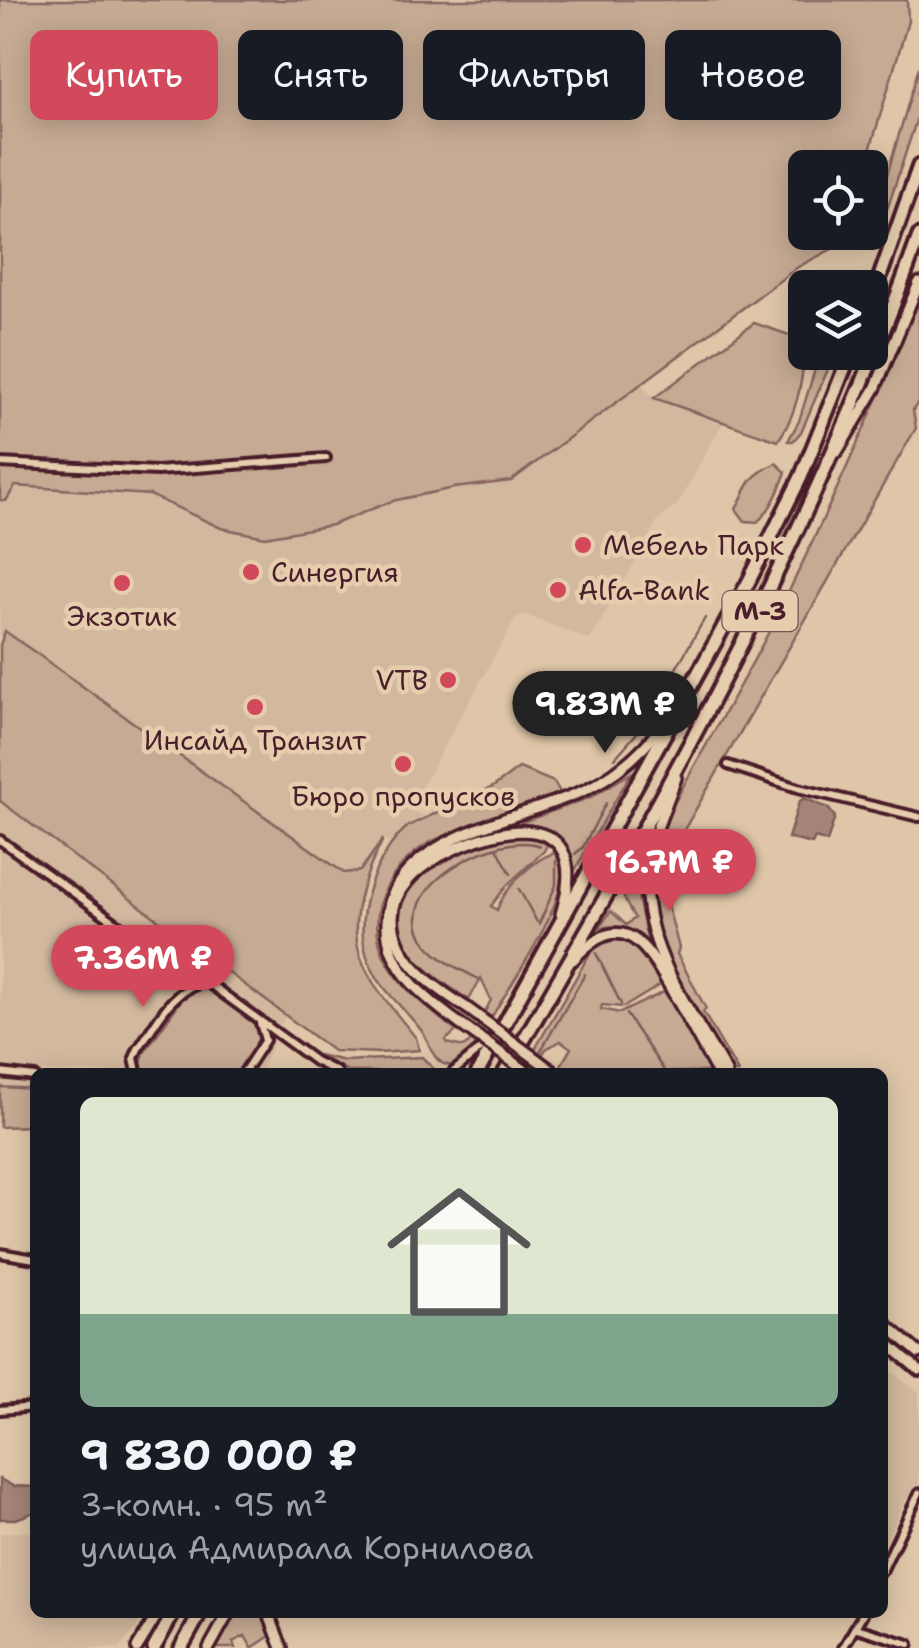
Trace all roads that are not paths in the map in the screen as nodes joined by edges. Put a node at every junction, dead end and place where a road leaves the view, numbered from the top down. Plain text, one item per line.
1 (919, 166) edge
2 (919, 236) edge
3 (882, 270) edge
4 (919, 284) edge
5 (845, 370) edge
6 (326, 458) dead end
7 (0, 464) edge
8 (826, 472) junction
9 (709, 655) junction
10 (688, 747) junction
11 (728, 765) dead end
12 (919, 817) edge
13 (0, 840) edge
14 (554, 938) junction
15 (560, 978) junction
16 (207, 982) junction
17 (258, 1017) junction
18 (504, 1027) junction
19 (136, 1068) edge
20 (246, 1068) edge
21 (329, 1068) edge
22 (459, 1068) edge
23 (480, 1068) edge
24 (506, 1068) edge
25 (520, 1068) edge
26 (549, 1068) edge
27 (715, 1068) edge
28 (724, 1068) edge
29 (0, 1073) edge
30 (30, 1076) edge
31 (0, 1253) edge
32 (30, 1257) edge
33 (888, 1326) edge
34 (888, 1345) edge
35 (919, 1352) edge
36 (919, 1370) edge
37 (30, 1407) edge
38 (0, 1410) edge
39 (919, 1494) edge
40 (888, 1559) edge
41 (155, 1618) edge
42 (171, 1618) edge
43 (198, 1618) edge
44 (225, 1618) edge
45 (270, 1618) edge
46 (861, 1618) edge
47 (857, 1628) junction
48 (909, 1644) dead end
49 (137, 1648) edge
50 (154, 1648) edge
51 (181, 1648) edge
52 (209, 1648) edge
53 (282, 1648) edge
54 (843, 1648) edge

1 - 3 highway
2 - 8 highway, М-3
4 - 8 main road
5 - 9 highway, М-3
6 - 7 street
8 - 10 highway, М-3
9 - 14 highway, М-3
9 - 25 main road, bridge
10 - 15 highway, М-3
10 - 28 main road
11 - 12 street
13 - 16 street
14 - 18 highway, М-3
14 - 26 main road, bridge
15 - 24 highway, М-3
15 - 27 main road
16 - 17 street
16 - 19 street
17 - 20 street
17 - 21 street
18 - 22 street
18 - 23 highway, М-3
29 - 30 street
31 - 32 street
33 - 35 main road
34 - 36 main road
37 - 38 street
39 - 40 street
41 - 49 main road
42 - 50 highway
43 - 51 highway
44 - 52 main road
45 - 53 main road
46 - 47 street
47 - 48 street
47 - 54 street

